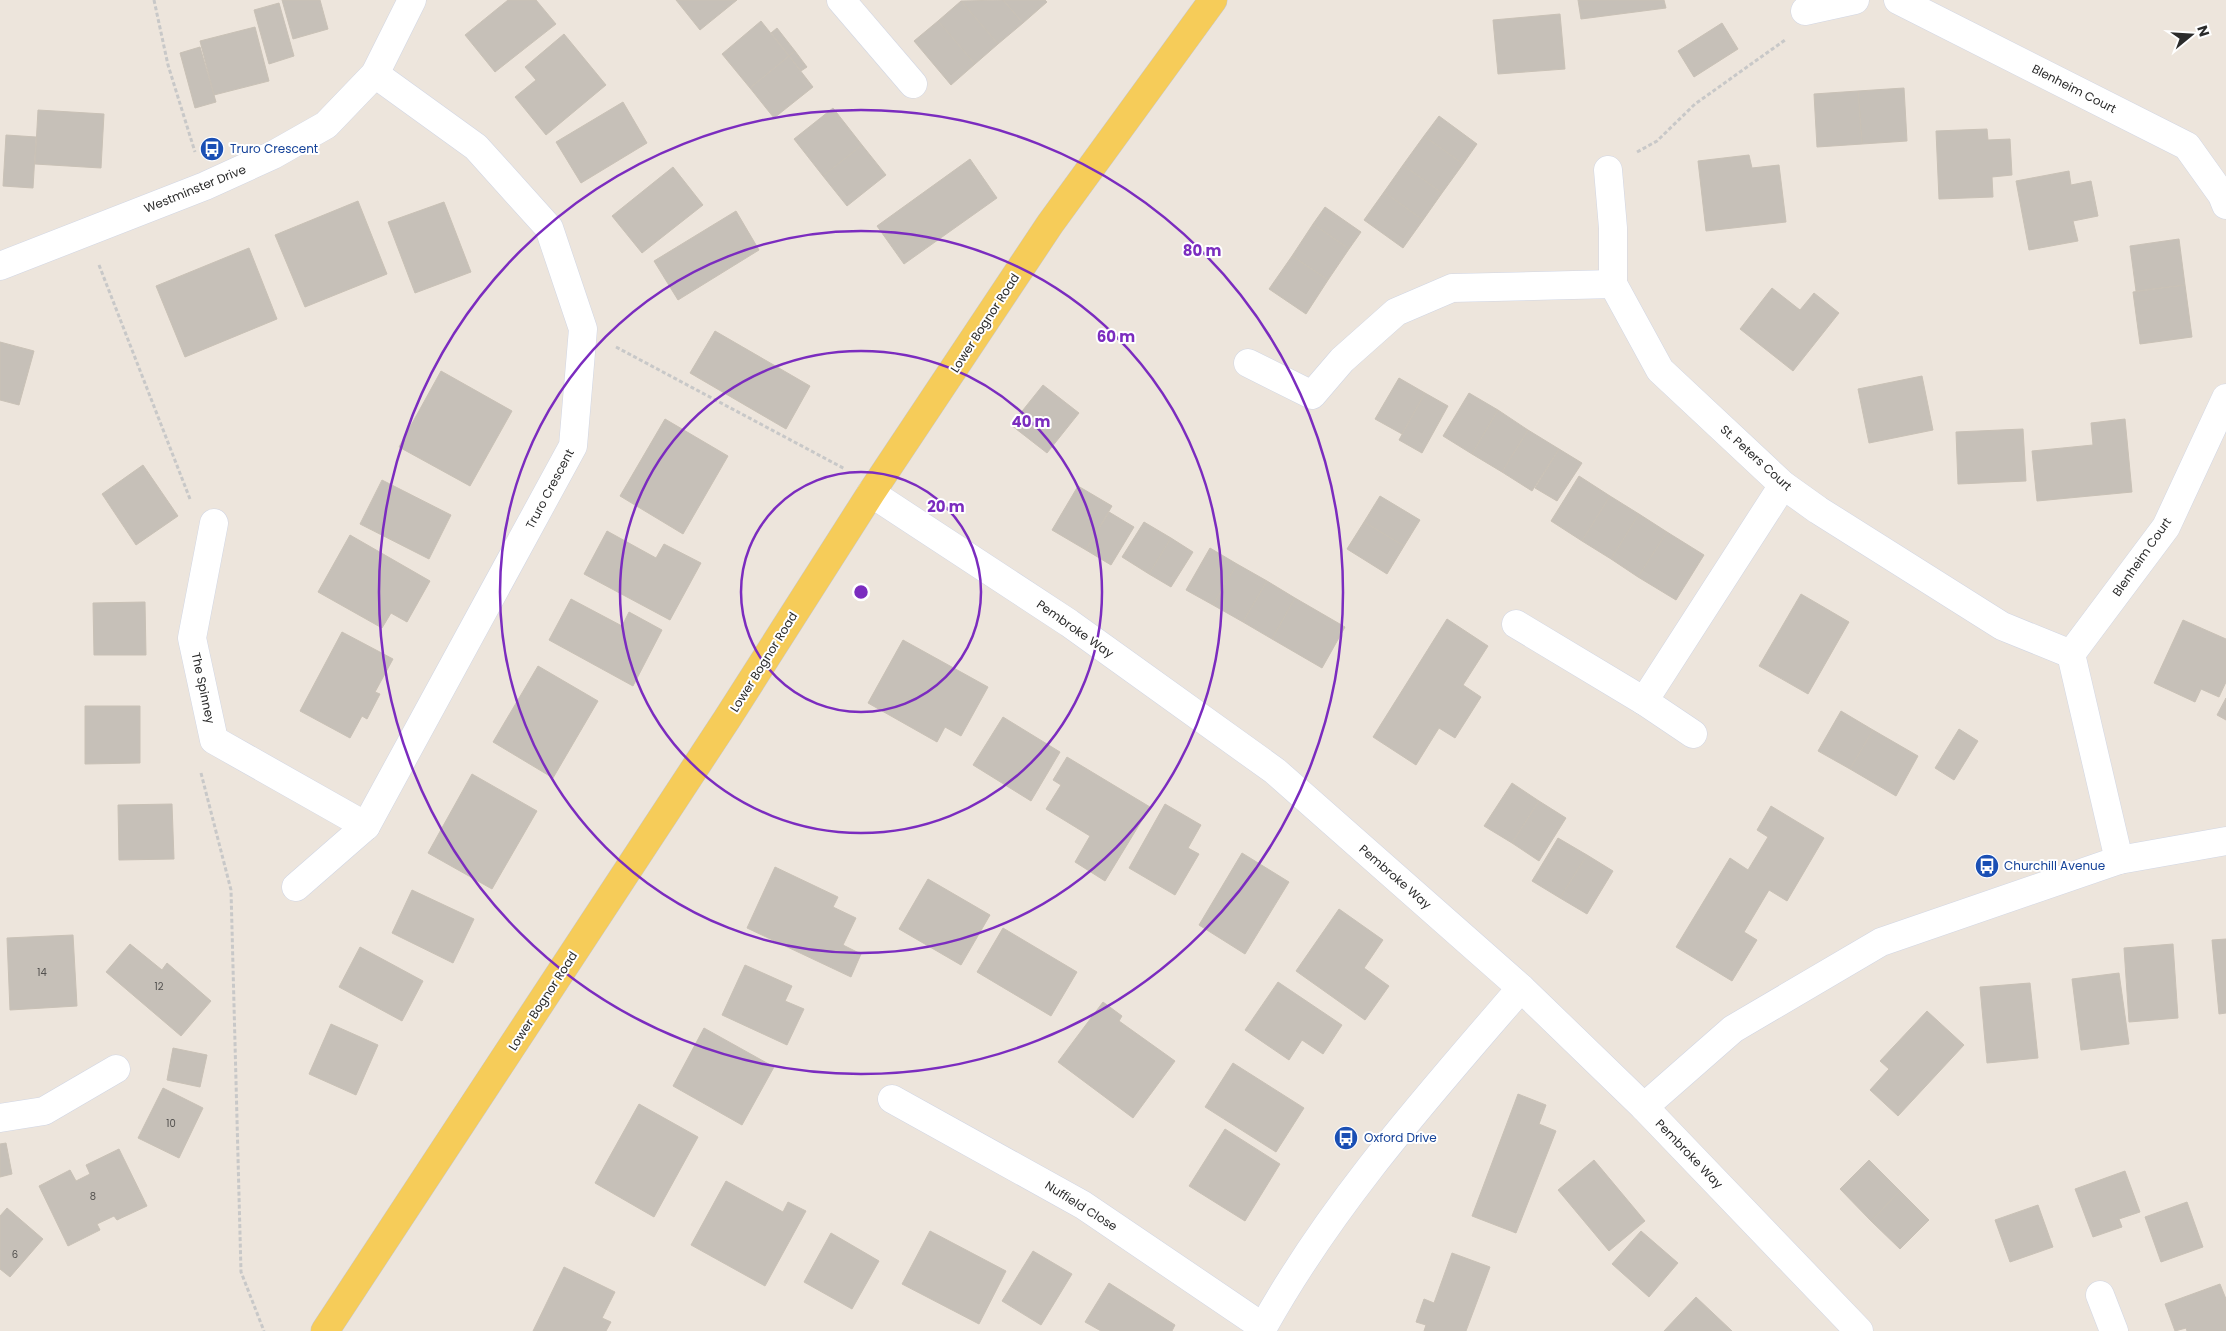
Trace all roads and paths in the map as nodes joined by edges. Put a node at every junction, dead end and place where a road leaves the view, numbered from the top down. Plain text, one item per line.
1 (154, 0) edge
2 (412, 0) edge
3 (841, 0) edge
4 (1213, 0) edge
5 (1855, 0) edge
6 (1898, 0) edge
7 (1805, 11) joint
8 (374, 74) junction
9 (913, 84) dead end
10 (1608, 170) joint
11 (205, 186) junction
12 (2226, 205) edge
13 (87, 232) junction
14 (0, 266) edge
15 (1613, 284) junction
16 (583, 329) junction
17 (1248, 363) dead end
18 (2226, 398) edge
19 (850, 472) dead end
20 (1783, 485) junction
21 (871, 493) junction
22 (203, 515) joint
23 (1516, 624) dead end
24 (2070, 654) junction
25 (1644, 701) junction
26 (1693, 734) dead end
27 (199, 764) dead end
28 (366, 826) junction
29 (2226, 841) edge
30 (2119, 860) junction
31 (296, 887) dead end
32 (1521, 988) junction
33 (116, 1069) dead end
34 (892, 1099) dead end
35 (1644, 1107) junction
36 (0, 1118) edge
37 (2100, 1295) dead end
38 (1262, 1329) edge
39 (264, 1331) edge
40 (325, 1331) edge
41 (1859, 1331) edge
42 (2114, 1331) edge

1 - 11 path
2 - 8 street, Westminster Drive
3 - 9 street
4 - 21 main road, Lower Bognor Road
5 - 7 street
6 - 12 street, Blenheim Court
7 - 10 path
8 - 11 street, Westminster Drive
8 - 16 street, Truro Crescent
10 - 15 street, St. Peters Court
11 - 13 street, Westminster Drive
13 - 14 street, Westminster Drive
13 - 22 path
15 - 17 street
15 - 20 street, St. Peters Court
16 - 19 path
16 - 28 street, Truro Crescent
18 - 24 street, Blenheim Court
20 - 24 street, St. Peters Court
20 - 25 street
21 - 32 street, Pembroke Way
21 - 40 main road, Lower Bognor Road
22 - 28 street, The Spinney
23 - 25 street
24 - 30 street
25 - 26 street
27 - 39 path
28 - 31 street, Truro Crescent
29 - 30 street
30 - 35 street
32 - 35 street, Pembroke Way
32 - 38 street
33 - 36 street
34 - 38 street, Nuffield Close
35 - 41 street, Pembroke Way
37 - 42 street

